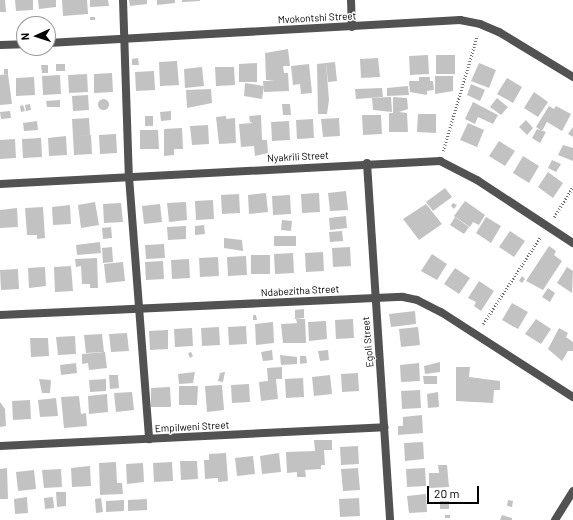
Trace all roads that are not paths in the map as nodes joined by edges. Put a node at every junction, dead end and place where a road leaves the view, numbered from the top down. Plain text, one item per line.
1 (123, 0) edge
2 (351, 0) edge
3 (352, 27) junction
4 (124, 38) junction
5 (56, 42) edge
6 (16, 44) edge
7 (0, 45) edge
8 (573, 77) edge
9 (366, 163) junction
10 (129, 177) junction
11 (0, 184) edge
12 (573, 243) edge
13 (374, 298) junction
14 (140, 309) junction
15 (0, 315) edge
16 (573, 397) edge
17 (385, 427) junction
18 (149, 439) junction
19 (0, 446) edge
20 (573, 491) edge
21 (390, 520) edge
22 (555, 520) edge

1 - 4 street
2 - 3 street
3 - 4 street, Mvokontshi Street
3 - 8 street, Mvokontshi Street
4 - 5 street, Mvokontshi Street
4 - 10 street
6 - 7 street
9 - 10 street, Nyakrili Street
9 - 12 street, Nyakrili Street
9 - 13 street, Egoli Street
10 - 11 street, Nyakrili Street
10 - 14 street
13 - 14 street, Ndabezitha Street
13 - 16 street, Ndabezitha Street
13 - 17 street, Egoli Street
14 - 15 street, Ndabezitha Street
14 - 18 street
17 - 18 street, Empilweni Street
17 - 21 street, Egoli Street
18 - 19 street, Empilweni Street
20 - 22 street

